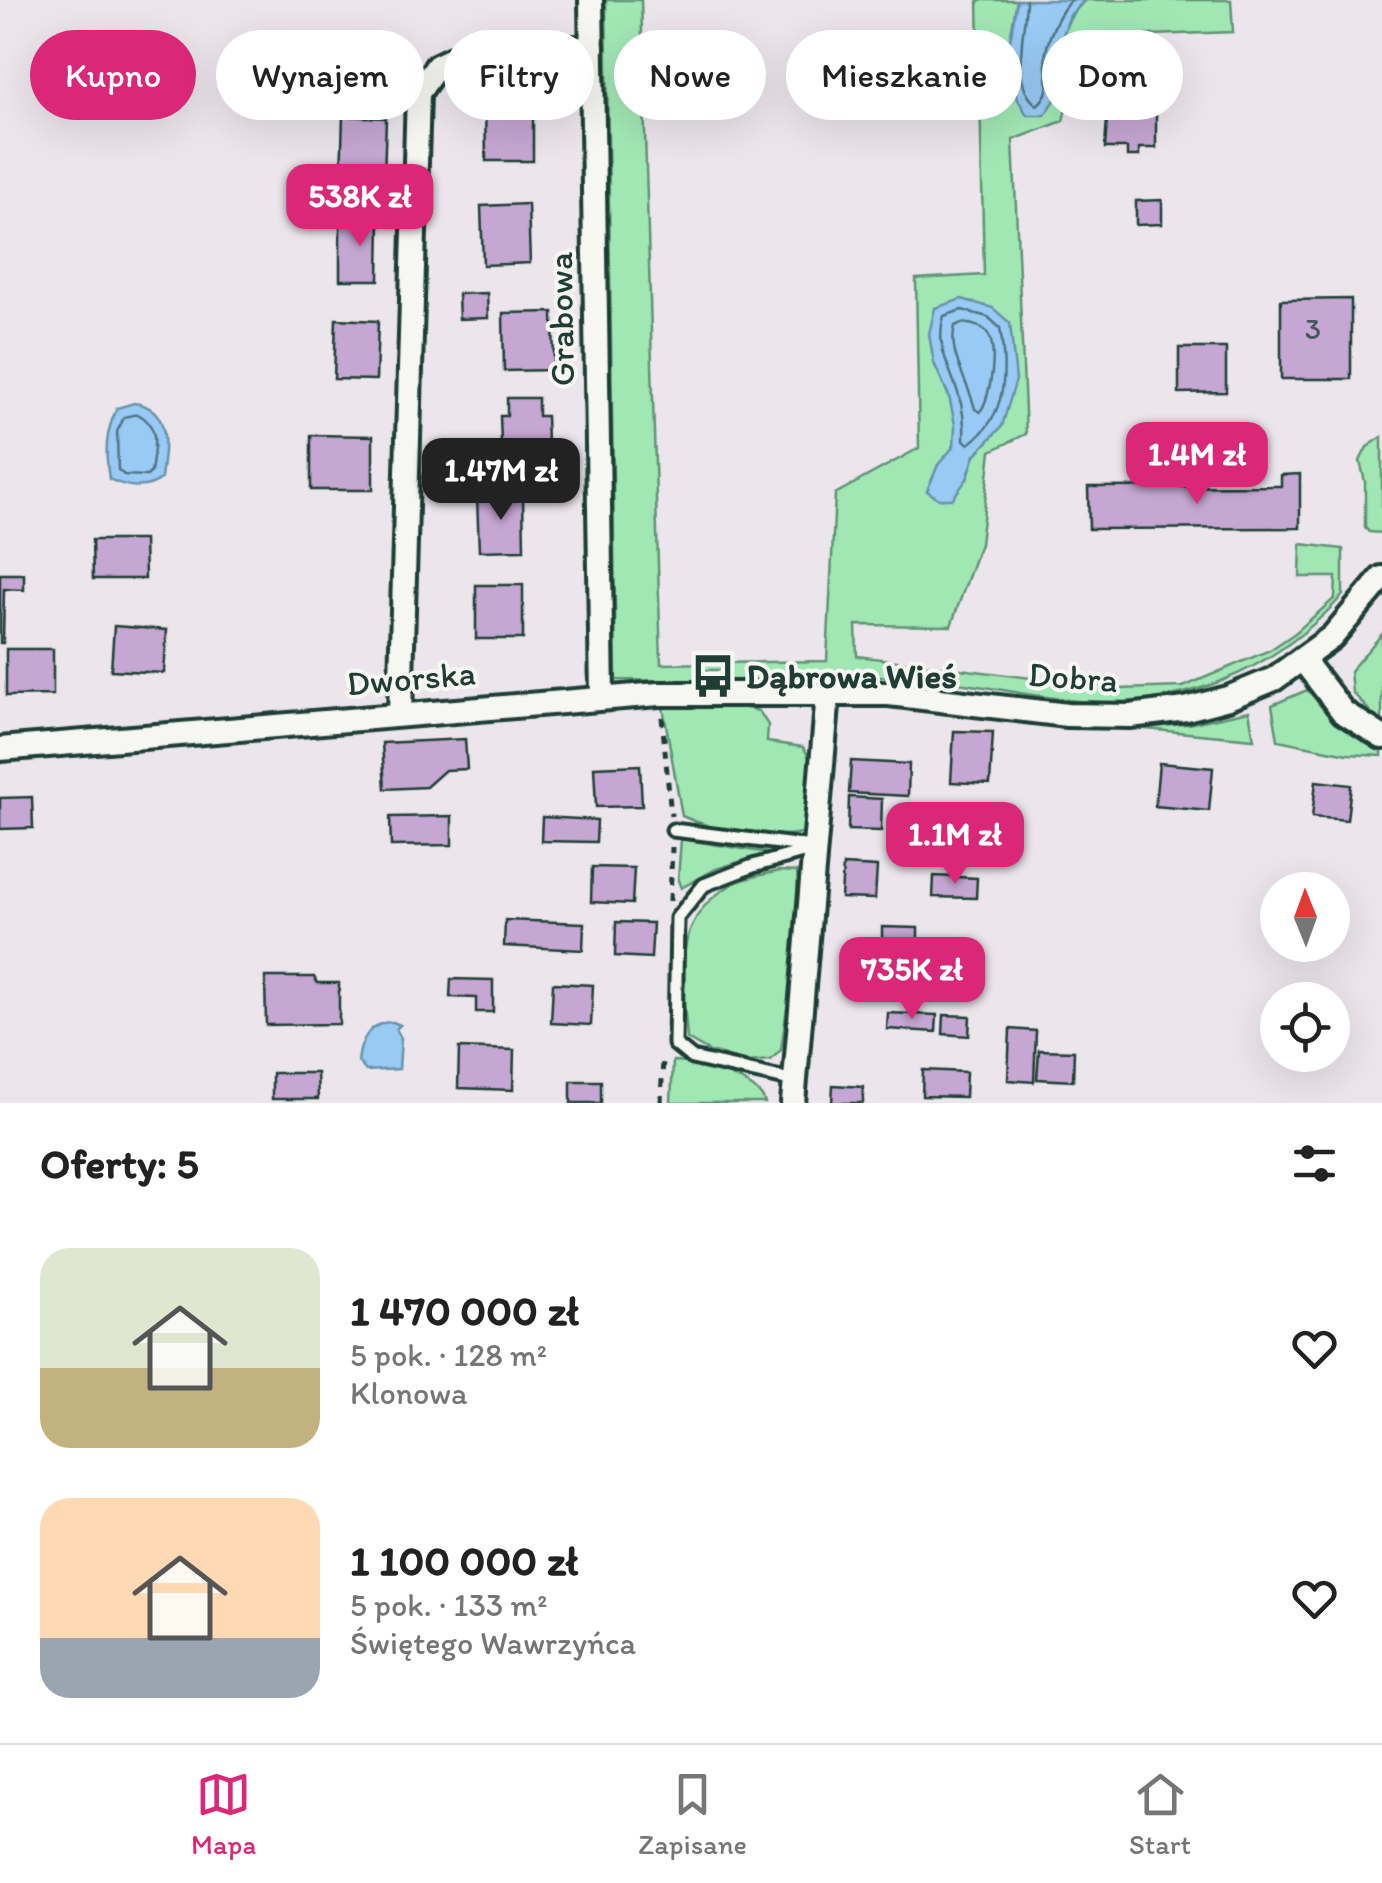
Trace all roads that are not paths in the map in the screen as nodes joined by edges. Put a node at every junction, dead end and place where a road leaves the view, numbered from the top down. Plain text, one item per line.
1 (592, 0) edge
2 (592, 30) edge
3 (444, 63) edge
4 (593, 120) edge
5 (1382, 578) edge
6 (1304, 660) junction
7 (828, 694) junction
8 (602, 697) junction
9 (400, 714) junction
10 (1382, 737) edge
11 (0, 749) edge
12 (672, 830) dead end
13 (818, 848) junction
14 (794, 1092) edge

1 - 2 street, Grabowa
3 - 9 street
4 - 8 street, Grabowa
5 - 6 street, Dobra
6 - 7 street, Dobra
6 - 10 street
7 - 8 street, Dworska
7 - 13 street
8 - 9 street, Dworska
9 - 11 street, Dworska
12 - 13 lane
13 - 14 street
13 - 14 lane

